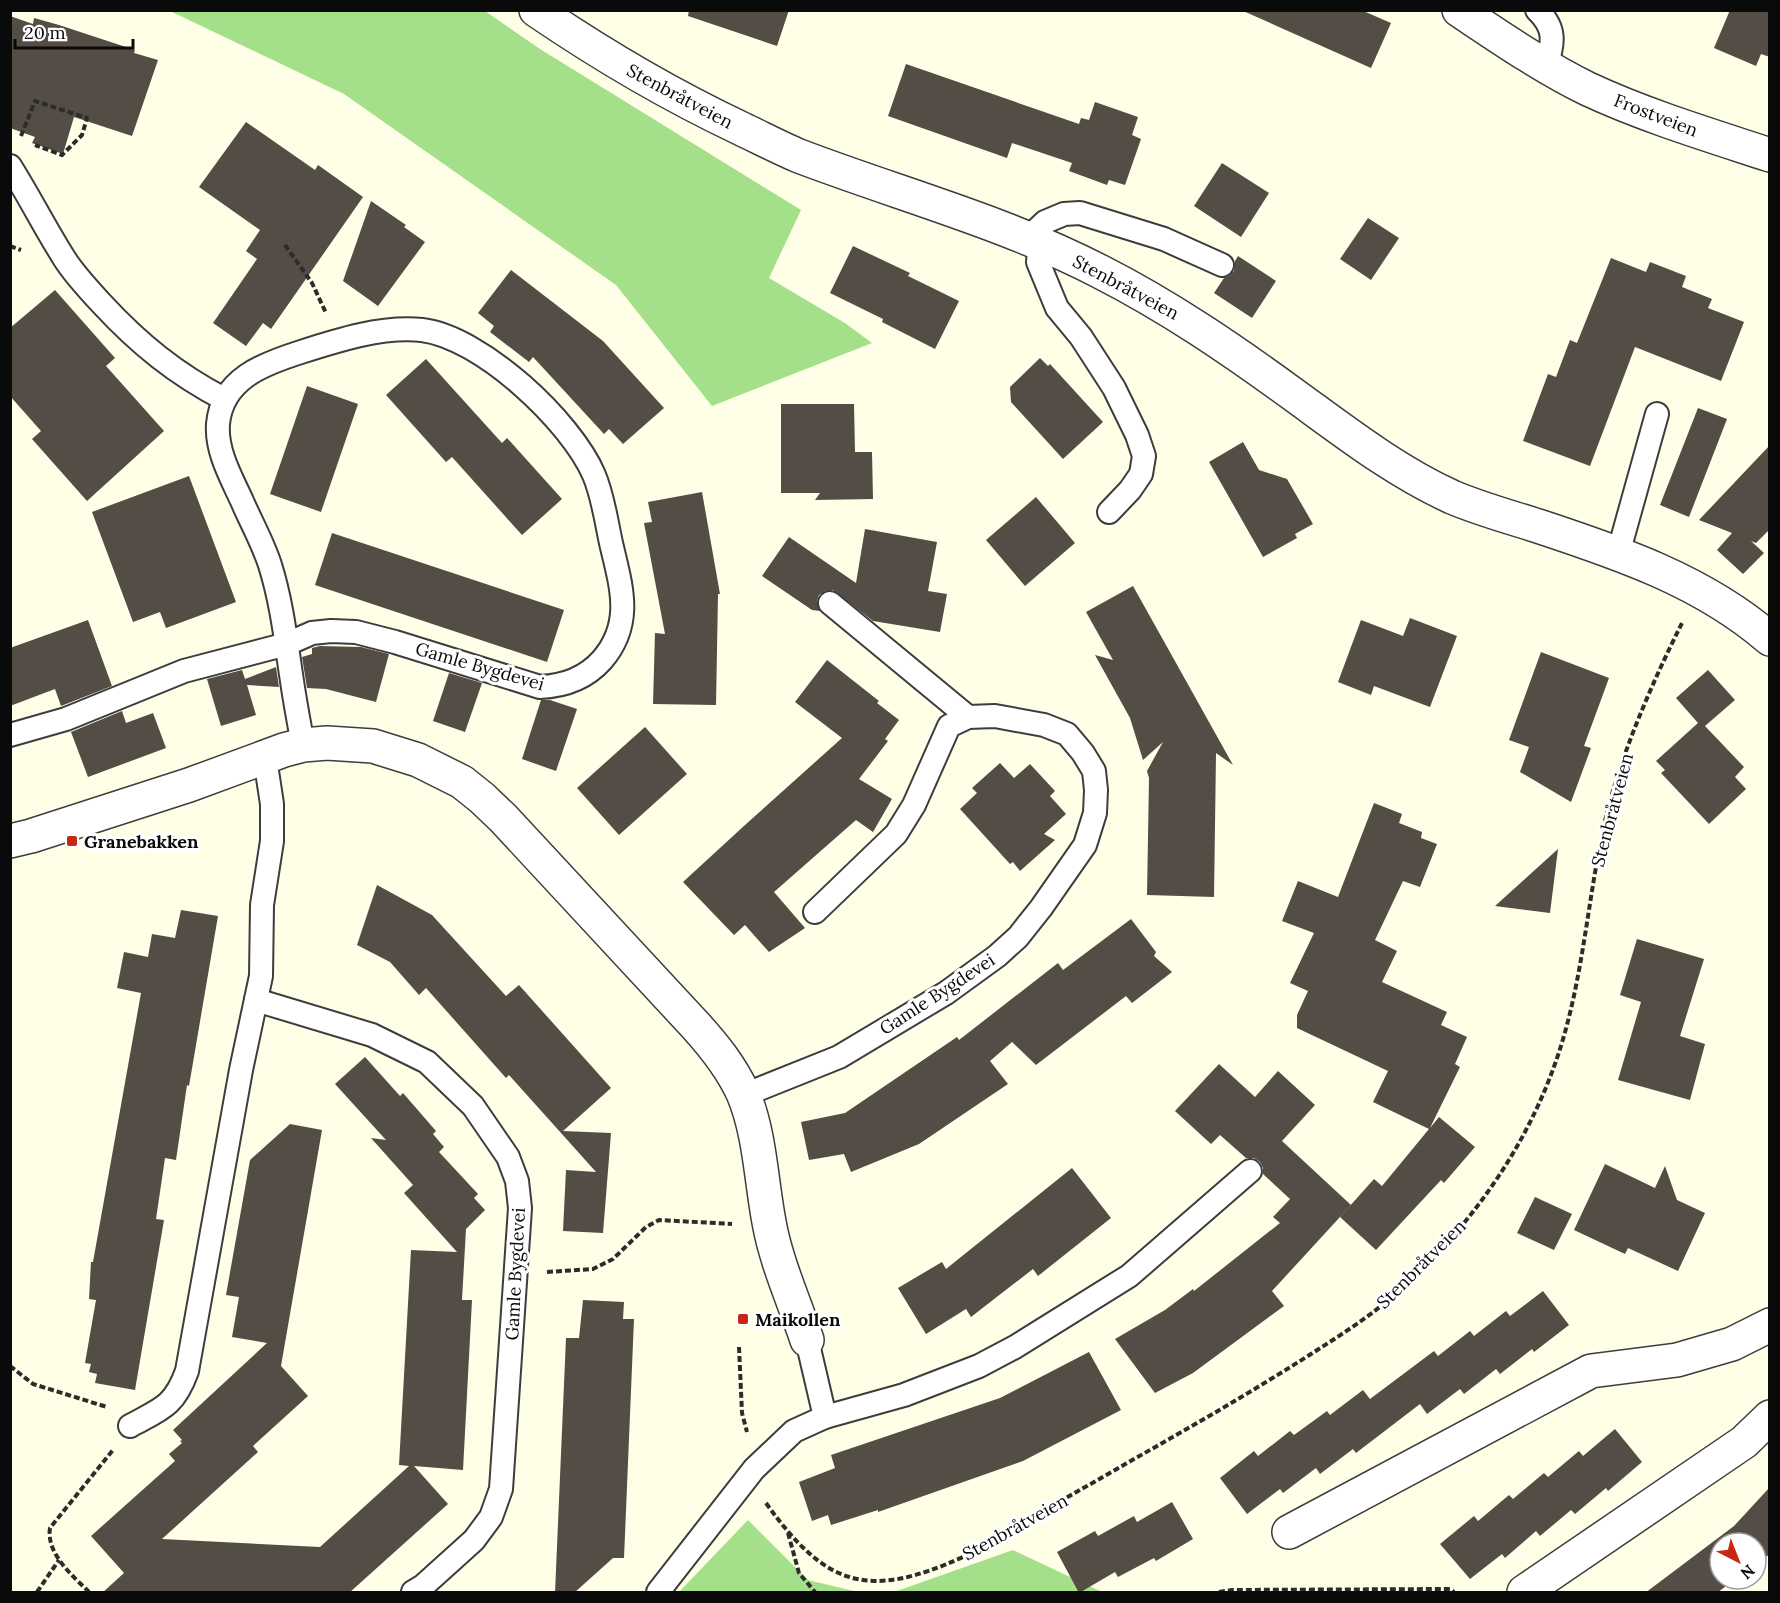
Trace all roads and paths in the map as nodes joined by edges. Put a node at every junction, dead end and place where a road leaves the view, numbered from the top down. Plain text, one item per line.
1 (536, 10) edge
2 (1459, 10) edge
3 (1537, 10) edge
4 (1546, 67) junction
5 (31, 144) dead end
6 (24, 145) dead end
7 (1770, 155) edge
8 (10, 166) edge
9 (1034, 241) junction
10 (285, 245) dead end
11 (1222, 265) dead end
12 (340, 341) junction
13 (224, 399) junction
14 (1657, 414) dead end
15 (1108, 512) dead end
16 (1618, 554) junction
17 (1700, 590) junction
18 (830, 603) dead end
19 (1770, 639) edge
20 (287, 644) junction
21 (968, 717) junction
22 (10, 735) edge
23 (303, 744) junction
24 (265, 758) junction
25 (10, 841) edge
26 (815, 912) dead end
27 (256, 1000) junction
28 (744, 1095) junction
29 (1250, 1170) dead end
30 (769, 1224) junction
31 (516, 1273) junction
32 (1770, 1325) edge
33 (807, 1340) joint
34 (739, 1347) dead end
35 (10, 1366) edge
36 (825, 1417) junction
37 (1770, 1417) edge
38 (130, 1426) junction
39 (758, 1465) junction
40 (1289, 1532) dead end
41 (788, 1533) junction
42 (59, 1560) junction
43 (37, 1593) edge
44 (89, 1593) edge
45 (413, 1593) edge
46 (658, 1593) edge
47 (815, 1593) edge
48 (1219, 1593) edge
49 (1454, 1593) edge
50 (1524, 1593) edge

1 - 9 street, Stenbråtveien
2 - 4 street, Frostveien
3 - 4 lane
4 - 7 street, Frostveien
5 - 6 path
8 - 13 lane
9 - 11 lane
9 - 15 lane
9 - 16 street, Stenbråtveien
10 - 12 path
12 - 13 lane, Gamle Bygdevei
12 - 20 lane, Gamle Bygdevei
13 - 20 lane
14 - 16 lane
16 - 17 street, Stenbråtveien
17 - 19 street, Stenbråtveien
17 - 41 path, Stenbråtveien
18 - 21 lane
20 - 22 lane, Gamle Bygdevei
20 - 23 lane
21 - 26 lane
21 - 28 lane, Gamle Bygdevei
23 - 24 street
23 - 28 street
24 - 25 street
24 - 27 lane
27 - 31 lane, Gamle Bygdevei
27 - 38 lane
28 - 30 street
29 - 36 lane
30 - 31 path
30 - 33 street
31 - 45 lane, Gamle Bygdevei
32 - 40 street
33 - 36 lane
34 - 39 path, Stenbråtveien
35 - 38 path
36 - 39 lane
37 - 50 street
38 - 42 path
39 - 41 path, Stenbråtveien
39 - 46 lane
41 - 47 path
42 - 43 path
42 - 44 path
48 - 49 path

